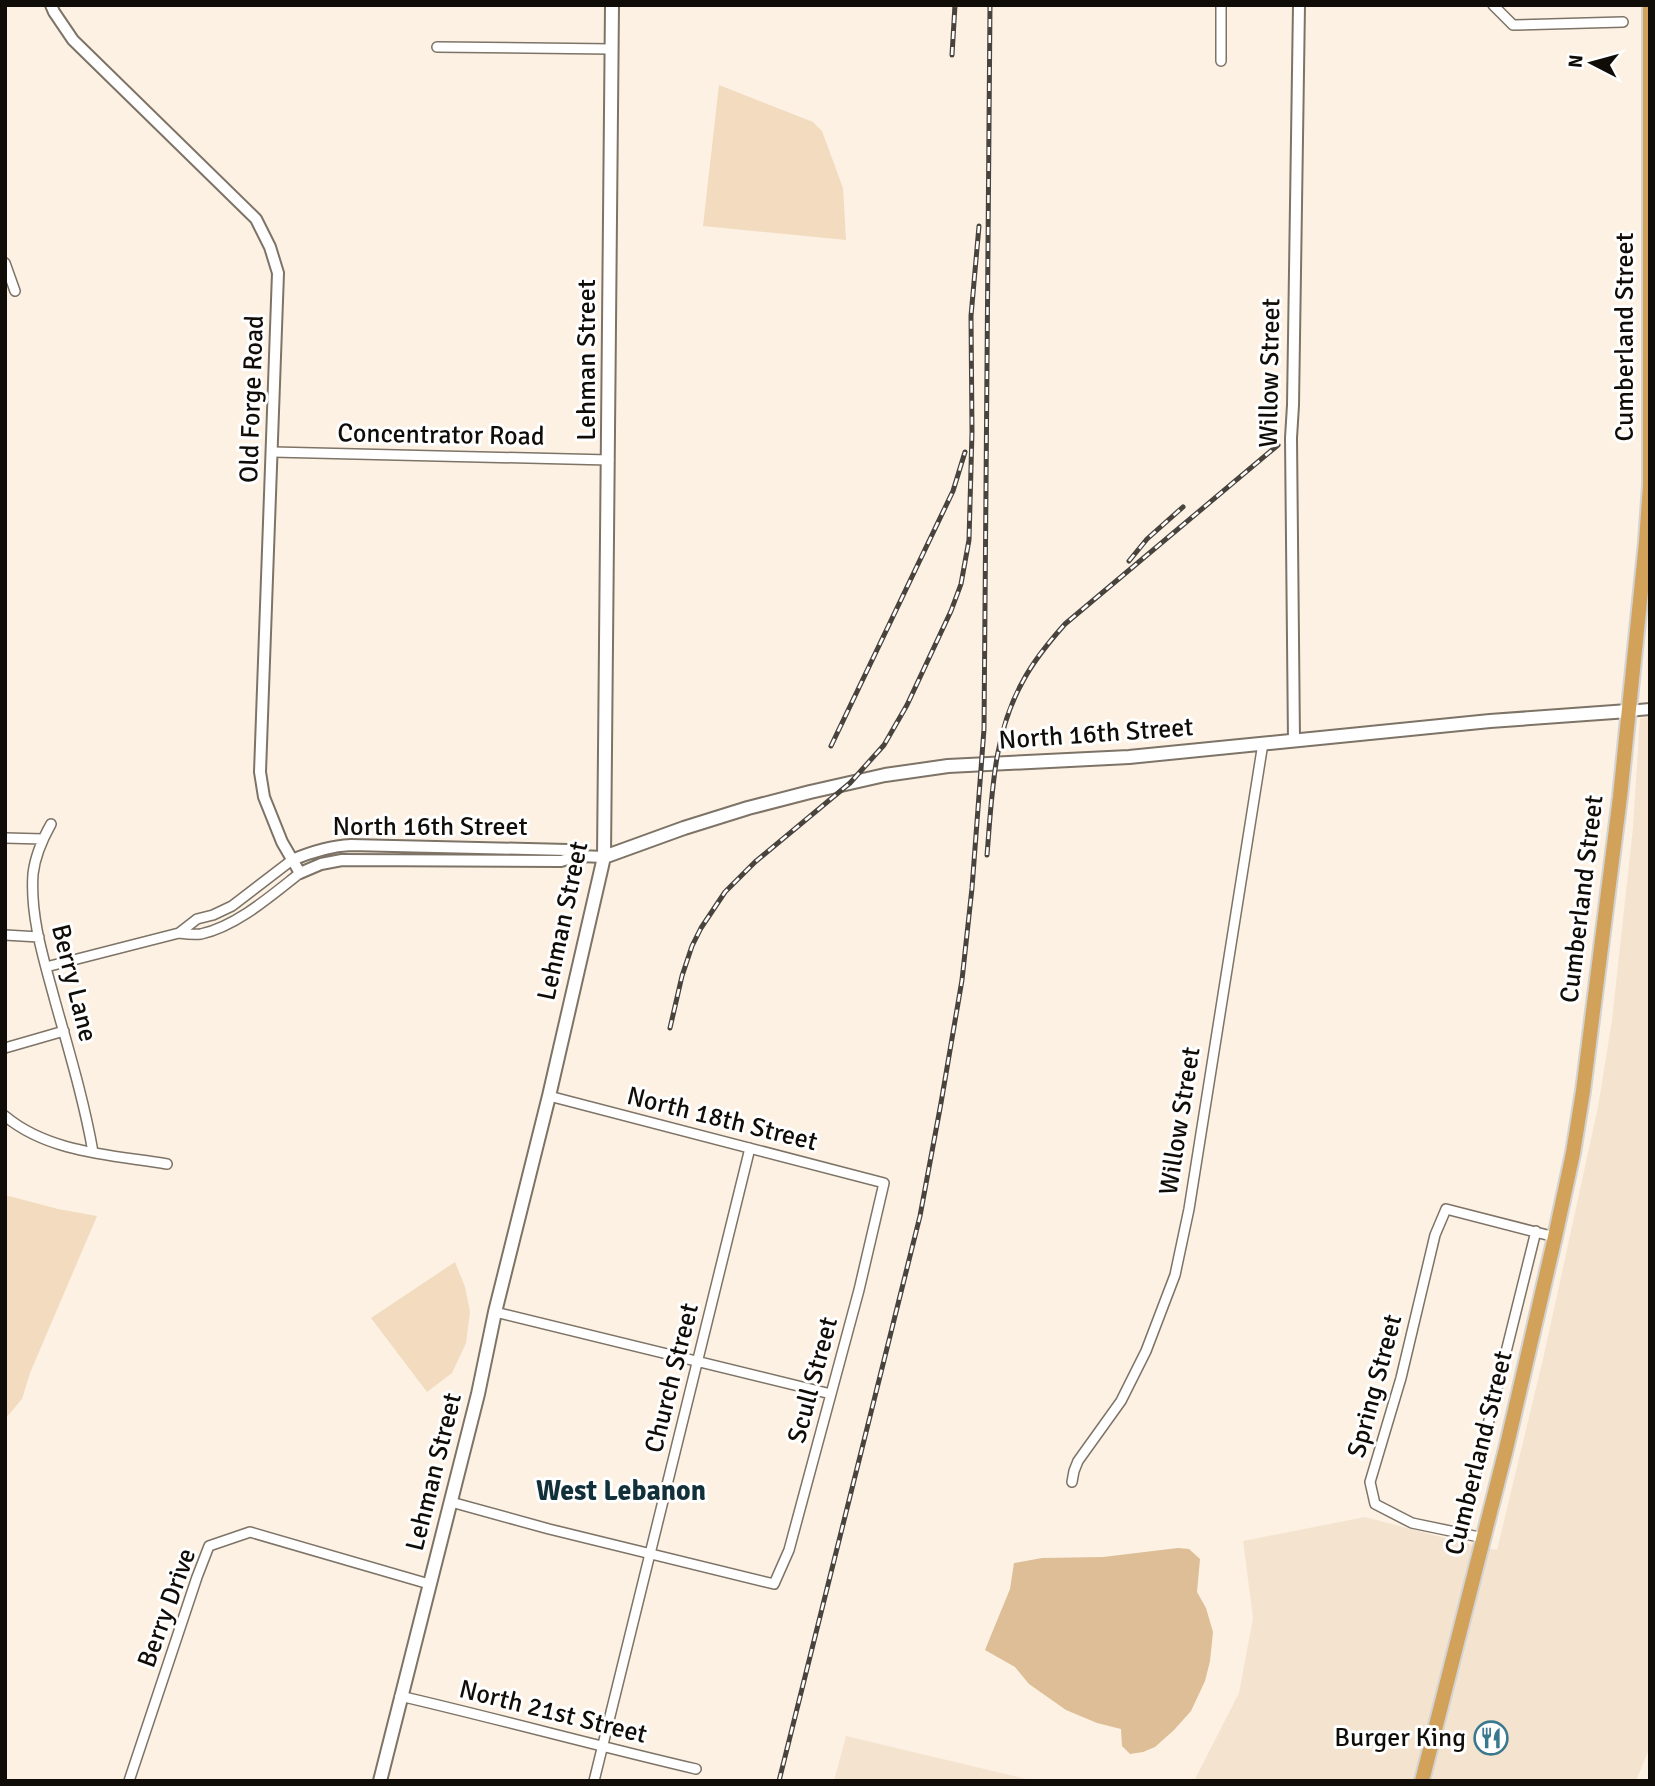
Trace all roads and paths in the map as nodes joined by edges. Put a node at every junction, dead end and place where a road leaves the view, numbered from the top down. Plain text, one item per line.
1 (51, 5) edge
2 (612, 5) edge
3 (1221, 5) edge
4 (1299, 5) edge
5 (1493, 5) edge
6 (1650, 5) edge
7 (1623, 22) dead end
8 (437, 47) dead end
9 (611, 49) junction
10 (1221, 61) dead end
11 (5, 262) edge
12 (15, 291) dead end
13 (273, 452) junction
14 (609, 460) junction
15 (1650, 709) edge
16 (1629, 711) junction
17 (1294, 740) junction
18 (1263, 743) junction
19 (51, 824) dead end
20 (5, 838) edge
21 (43, 839) junction
22 (579, 856) junction
23 (604, 858) junction
24 (292, 860) junction
25 (300, 873) junction
26 (179, 933) junction
27 (5, 935) edge
28 (39, 937) junction
29 (46, 967) junction
30 (64, 1031) junction
31 (5, 1048) edge
32 (549, 1096) junction
33 (5, 1116) edge
34 (750, 1148) junction
35 (93, 1152) junction
36 (167, 1164) dead end
37 (884, 1183) joint
38 (1536, 1231) junction
39 (1555, 1237) junction
40 (495, 1312) junction
41 (698, 1361) junction
42 (831, 1394) junction
43 (1072, 1482) dead end
44 (451, 1502) junction
45 (1461, 1533) junction
46 (1484, 1538) junction
47 (649, 1554) junction
48 (429, 1584) junction
49 (400, 1696) junction
50 (602, 1747) junction
51 (696, 1769) dead end
52 (129, 1781) edge
53 (380, 1781) edge
54 (594, 1781) edge
55 (1422, 1781) edge

1 - 13 street, Old Forge Road
2 - 9 main road, Lehman Street
3 - 10 street
4 - 17 street, Willow Street
5 - 7 street
6 - 16 highway, Cumberland Street
8 - 9 street
9 - 14 main road, Lehman Street
11 - 12 street
13 - 14 street, Concentrator Road
13 - 24 street, Old Forge Road
14 - 23 main road, Lehman Street
15 - 16 street
16 - 17 main road, North 16th Street
16 - 39 highway, Cumberland Street
17 - 18 main road, North 16th Street
18 - 23 main road, North 16th Street
18 - 43 street, Willow Street
19 - 21 street, Berry Lane
20 - 21 street
21 - 28 street, Berry Lane
22 - 23 street, North 16th Street
22 - 24 street, North 16th Street
22 - 25 street, North 16th Street
23 - 32 main road, Lehman Street
24 - 25 street, Old Forge Road
24 - 26 street, North 16th Street
25 - 26 street, North 16th Street
26 - 29 street, North 16th Street
27 - 28 street
28 - 29 street, Berry Lane
29 - 30 street, Berry Lane
30 - 31 street
30 - 35 street, Berry Lane
32 - 34 street, North 18th Street
32 - 40 main road, Lehman Street
33 - 35 street
34 - 37 street, North 18th Street
34 - 41 street, Church Street
35 - 36 street
37 - 42 street, Scull Street
38 - 39 street
38 - 45 street
38 - 45 street, Spring Street
39 - 46 highway, Cumberland Street
40 - 41 street
40 - 44 main road, Lehman Street
41 - 42 street
41 - 47 street, Church Street
42 - 47 street, Scull Street
44 - 47 street
44 - 48 main road, Lehman Street
45 - 46 street, Spring Street
46 - 55 highway, Cumberland Street
47 - 50 street, Church Street
48 - 49 main road, Lehman Street
48 - 52 street, Berry Drive
49 - 50 street, North 21st Street
49 - 53 main road, Lehman Street
50 - 51 street, North 21st Street
50 - 54 street, Church Street

